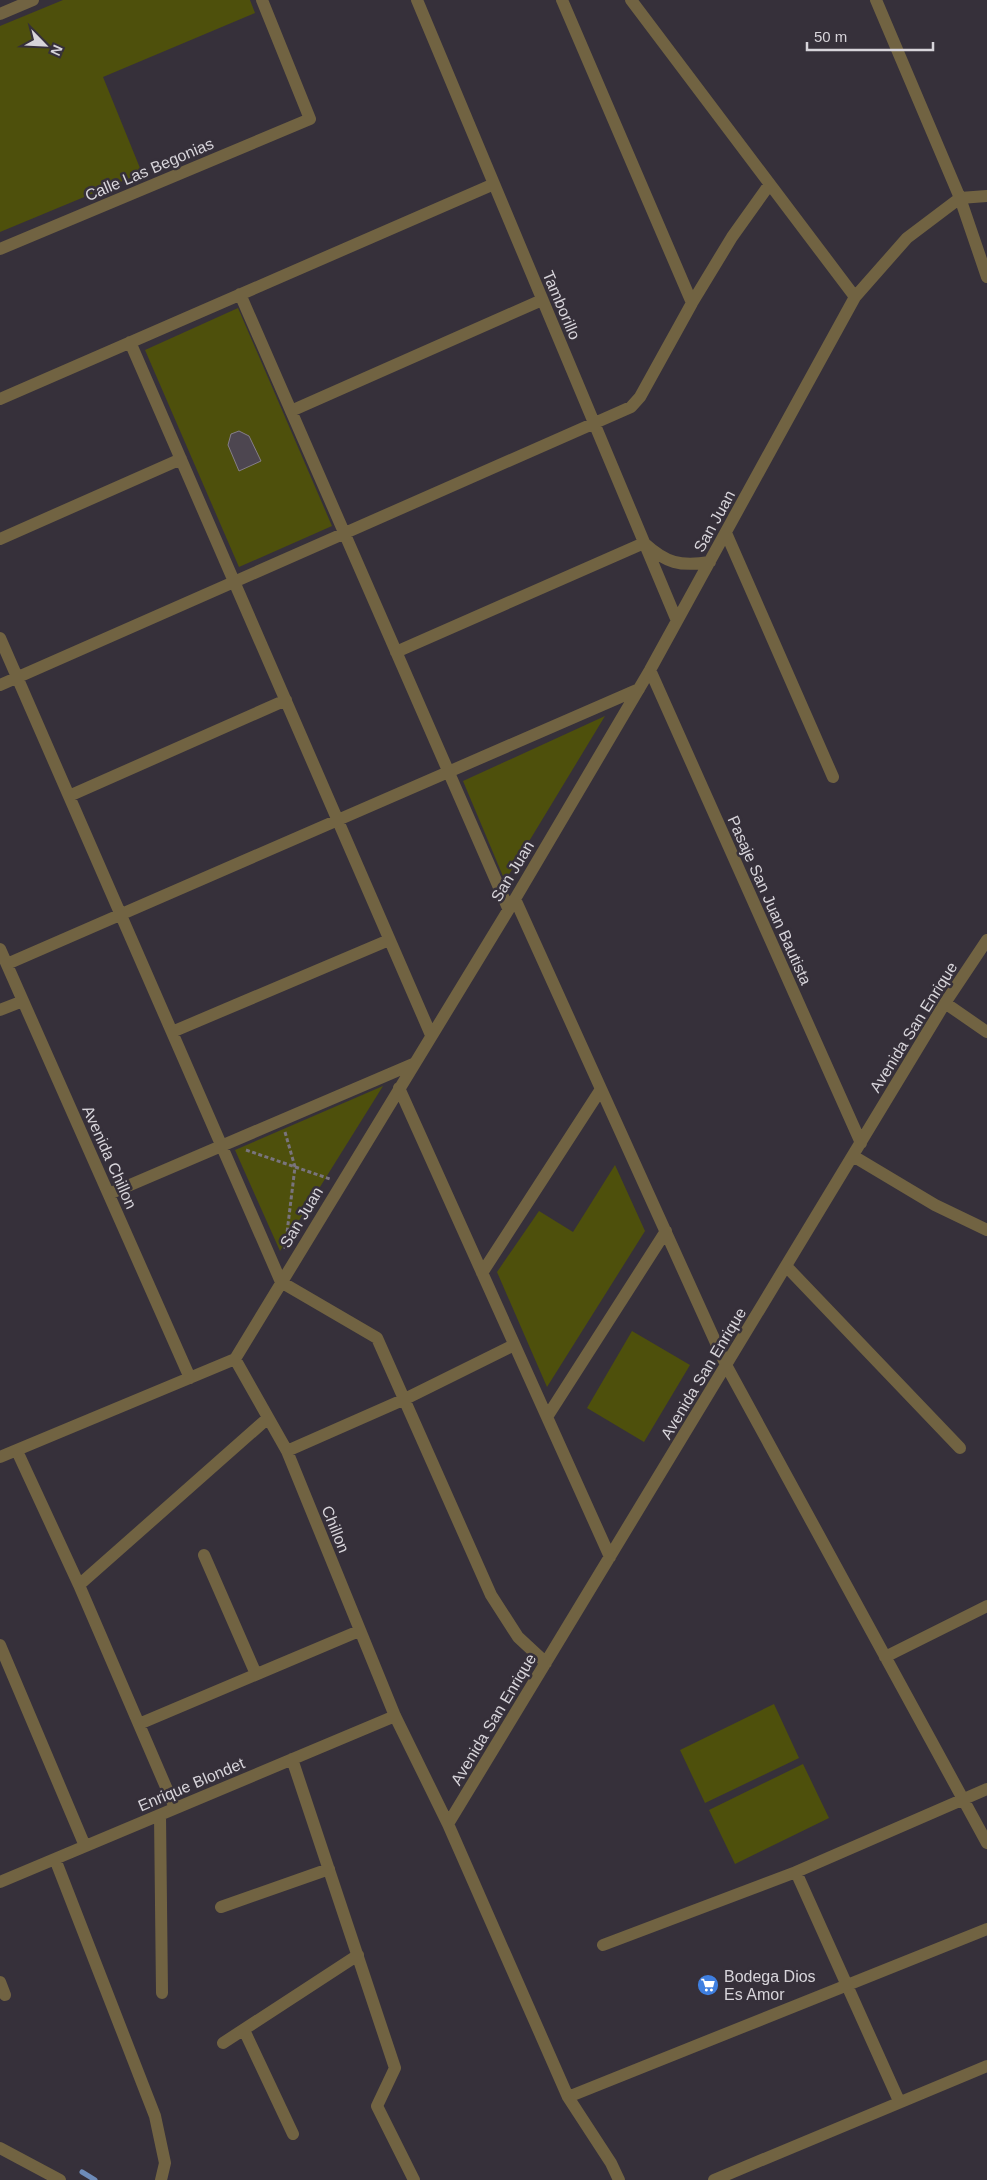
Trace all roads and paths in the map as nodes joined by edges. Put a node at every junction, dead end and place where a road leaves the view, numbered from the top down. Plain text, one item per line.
1 (33, 0) edge
2 (262, 0) edge
3 (417, 0) edge
4 (562, 0) edge
5 (631, 0) edge
6 (876, 0) edge
7 (0, 14) edge
8 (494, 184) junction
9 (769, 185) junction
10 (987, 196) edge
11 (960, 198) junction
12 (0, 250) edge
13 (987, 277) edge
14 (240, 294) junction
15 (855, 297) junction
16 (542, 300) junction
17 (692, 303) junction
18 (130, 342) junction
19 (0, 398) edge
20 (291, 411) junction
21 (594, 424) junction
22 (181, 459) junction
23 (726, 533) junction
24 (345, 534) junction
25 (0, 539) edge
26 (644, 543) junction
27 (710, 562) junction
28 (234, 582) junction
29 (677, 621) junction
30 (0, 638) edge
31 (396, 652) junction
32 (650, 670) junction
33 (17, 677) junction
34 (0, 684) edge
35 (639, 689) junction
36 (286, 700) junction
37 (449, 772) junction
38 (833, 777) dead end
39 (69, 796) junction
40 (338, 820) junction
41 (512, 903) junction
42 (121, 915) junction
43 (390, 940) junction
44 (987, 940) edge
45 (0, 949) edge
46 (7, 964) junction
47 (23, 1001) junction
48 (945, 1003) junction
49 (0, 1010) edge
50 (172, 1032) junction
51 (987, 1032) edge
52 (430, 1035) junction
53 (413, 1064) junction
54 (399, 1088) junction
55 (601, 1090) junction
56 (281, 1120) junction
57 (861, 1143) junction
58 (221, 1145) junction
59 (853, 1156) junction
60 (295, 1167) junction
61 (342, 1183) junction
62 (108, 1194) junction
63 (987, 1230) edge
64 (666, 1231) junction
65 (284, 1253) dead end
66 (786, 1266) junction
67 (482, 1273) junction
68 (281, 1282) junction
69 (514, 1345) junction
70 (235, 1360) junction
71 (726, 1365) junction
72 (190, 1378) junction
73 (405, 1399) junction
74 (547, 1417) junction
75 (268, 1418) junction
76 (960, 1448) dead end
77 (17, 1451) junction
78 (287, 1451) junction
79 (0, 1457) edge
80 (204, 1555) dead end
81 (610, 1557) junction
82 (79, 1584) junction
83 (987, 1606) edge
84 (359, 1631) junction
85 (0, 1645) edge
86 (885, 1657) junction
87 (546, 1663) junction
88 (256, 1674) junction
89 (395, 1716) junction
90 (139, 1724) junction
91 (292, 1760) junction
92 (987, 1789) edge
93 (964, 1801) junction
94 (176, 1808) junction
95 (160, 1815) junction
96 (448, 1824) junction
97 (987, 1843) edge
98 (85, 1846) junction
99 (55, 1859) junction
100 (329, 1869) junction
101 (796, 1872) junction
102 (0, 1882) edge
103 (220, 1906) dead end
104 (987, 1929) edge
105 (602, 1945) dead end
106 (358, 1955) junction
107 (0, 1982) edge
108 (847, 1985) junction
109 (162, 1993) dead end
110 (5, 1995) dead end
111 (244, 2030) junction
112 (224, 2043) dead end
113 (987, 2066) edge
114 (568, 2097) junction
115 (899, 2101) junction
116 (293, 2134) dead end
117 (0, 2148) edge
118 (60, 2180) edge
119 (161, 2180) edge
120 (414, 2180) edge
121 (619, 2180) edge
122 (714, 2180) edge

1 - 7 street
2 - 12 street, Calle Las Begonias
3 - 8 street, Tamborillo
4 - 17 street
5 - 9 street
6 - 11 street
8 - 14 street
8 - 16 street, Tamborillo
9 - 15 street
9 - 17 street
10 - 11 street
11 - 13 street
11 - 15 street, San Juan
14 - 18 street
14 - 20 street
15 - 23 street, San Juan
16 - 20 street
16 - 21 street, Tamborillo
17 - 21 street
18 - 19 street
18 - 22 street
20 - 24 street
21 - 24 street
21 - 26 street, Tamborillo
22 - 25 street
22 - 28 street
23 - 27 street, San Juan
23 - 38 street
24 - 28 street
24 - 31 street
26 - 27 street
26 - 29 street, Tamborillo
26 - 31 street
27 - 29 street, San Juan
28 - 33 street
28 - 36 street
29 - 32 street, San Juan
30 - 33 street
31 - 37 street
32 - 35 street, San Juan
32 - 57 street, Pasaje San Juan Bautista
33 - 34 street
33 - 39 street
35 - 37 street
35 - 41 street, San Juan
36 - 39 street
36 - 40 street
37 - 40 street
37 - 41 street
39 - 42 street
40 - 42 street
40 - 43 street
41 - 52 street, San Juan
41 - 55 street
42 - 46 street
42 - 50 street
43 - 50 street
43 - 52 street
44 - 48 street, Avenida San Enrique
45 - 46 street, Avenida Chillon
46 - 47 street, Avenida Chillon
47 - 49 street
47 - 62 street, Avenida Chillon
48 - 51 street
48 - 57 street, Avenida San Enrique
50 - 58 street
52 - 53 street, San Juan
53 - 54 street, San Juan
53 - 56 street
54 - 61 street, San Juan
54 - 67 street
55 - 64 street
55 - 67 street
56 - 58 street
56 - 60 path
57 - 59 street, Avenida San Enrique
58 - 60 path
58 - 62 street
58 - 68 street
59 - 63 street
59 - 66 street, Avenida San Enrique
60 - 61 path
60 - 65 path
61 - 68 street, San Juan
62 - 72 street, Avenida Chillon
64 - 71 street
64 - 74 street
66 - 71 street, Avenida San Enrique
66 - 76 street
67 - 69 street
68 - 70 street, San Juan
68 - 73 street
69 - 73 street
69 - 74 street
70 - 72 street
70 - 75 street, Chillon
71 - 81 street, Avenida San Enrique
71 - 86 street
72 - 77 street
73 - 78 street
73 - 87 street
74 - 81 street
75 - 78 street, Chillon
75 - 82 street
77 - 79 street
77 - 82 street
78 - 84 street, Chillon
80 - 88 street
81 - 87 street, Avenida San Enrique
82 - 90 street
83 - 86 street
84 - 88 street
84 - 89 street, Chillon
85 - 98 street
86 - 93 street
87 - 96 street, Avenida San Enrique
88 - 90 street
89 - 91 street, Enrique Blondet
89 - 96 street, Chillon
90 - 94 street
91 - 94 street, Enrique Blondet
91 - 100 street
92 - 93 street
93 - 97 street
93 - 101 street
94 - 95 street, Enrique Blondet
95 - 98 street, Enrique Blondet
95 - 109 street
96 - 114 street, Chillon
98 - 99 street, Enrique Blondet
99 - 102 street, Enrique Blondet
99 - 119 street
100 - 103 street
100 - 106 street
101 - 105 street
101 - 108 street
104 - 108 street
106 - 111 street
106 - 120 street
107 - 110 street
108 - 114 street
108 - 115 street
111 - 112 street
111 - 116 street
113 - 115 street
114 - 121 street, Chillon
115 - 122 street
117 - 118 street

